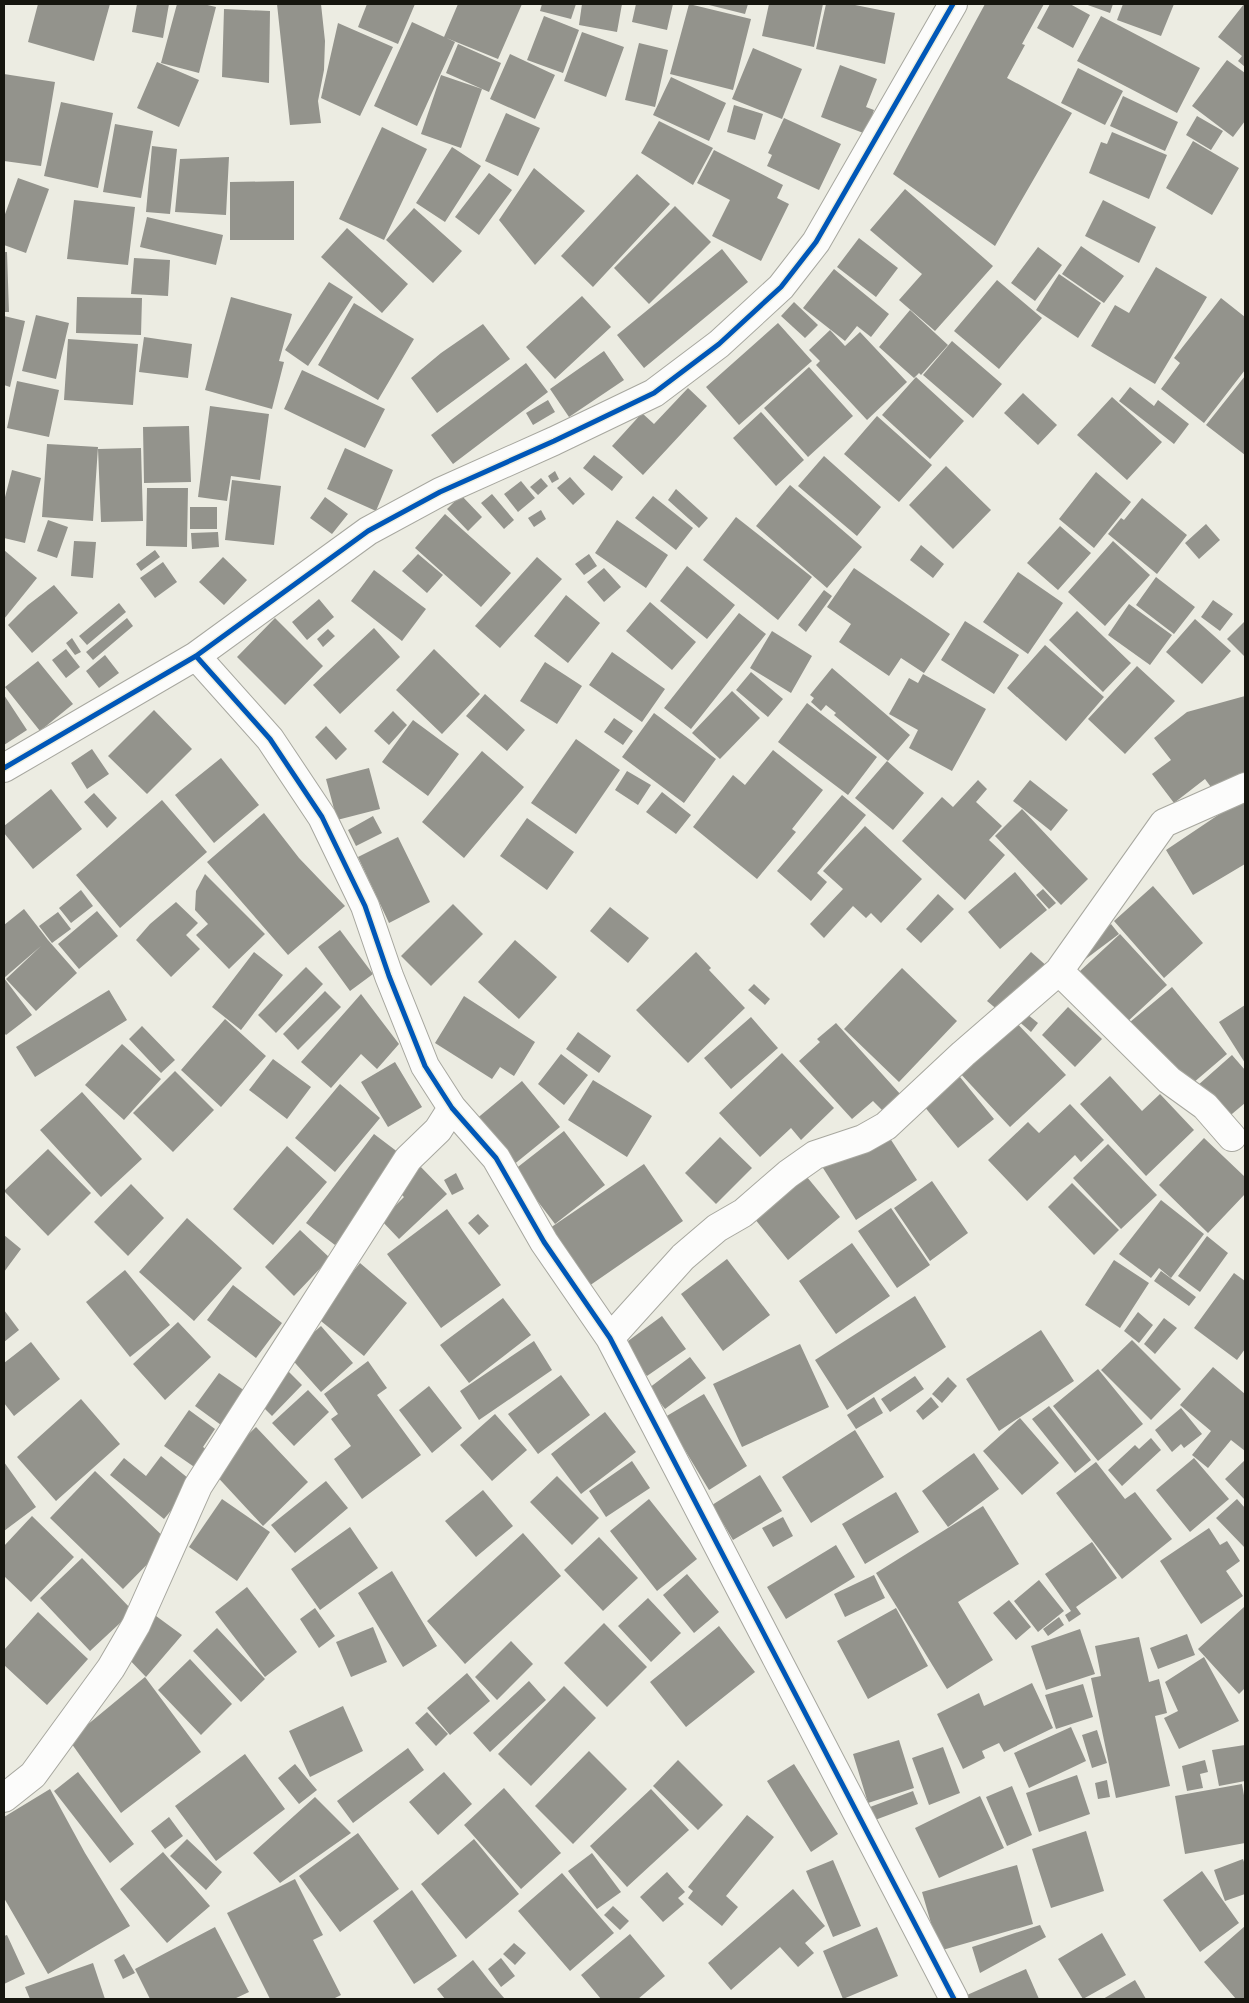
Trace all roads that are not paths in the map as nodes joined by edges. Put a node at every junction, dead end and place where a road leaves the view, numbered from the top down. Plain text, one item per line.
1 (954, 4) edge
2 (196, 656) junction
3 (4, 768) edge
4 (1245, 787) edge
5 (1059, 971) junction
6 (452, 1108) junction
7 (1232, 1137) dead end
8 (610, 1338) junction
9 (4, 1798) edge
10 (954, 1999) edge

1 - 2 street
2 - 3 street
2 - 6 street
4 - 5 street
5 - 7 street
5 - 8 street
6 - 8 street
6 - 9 street
8 - 10 street

